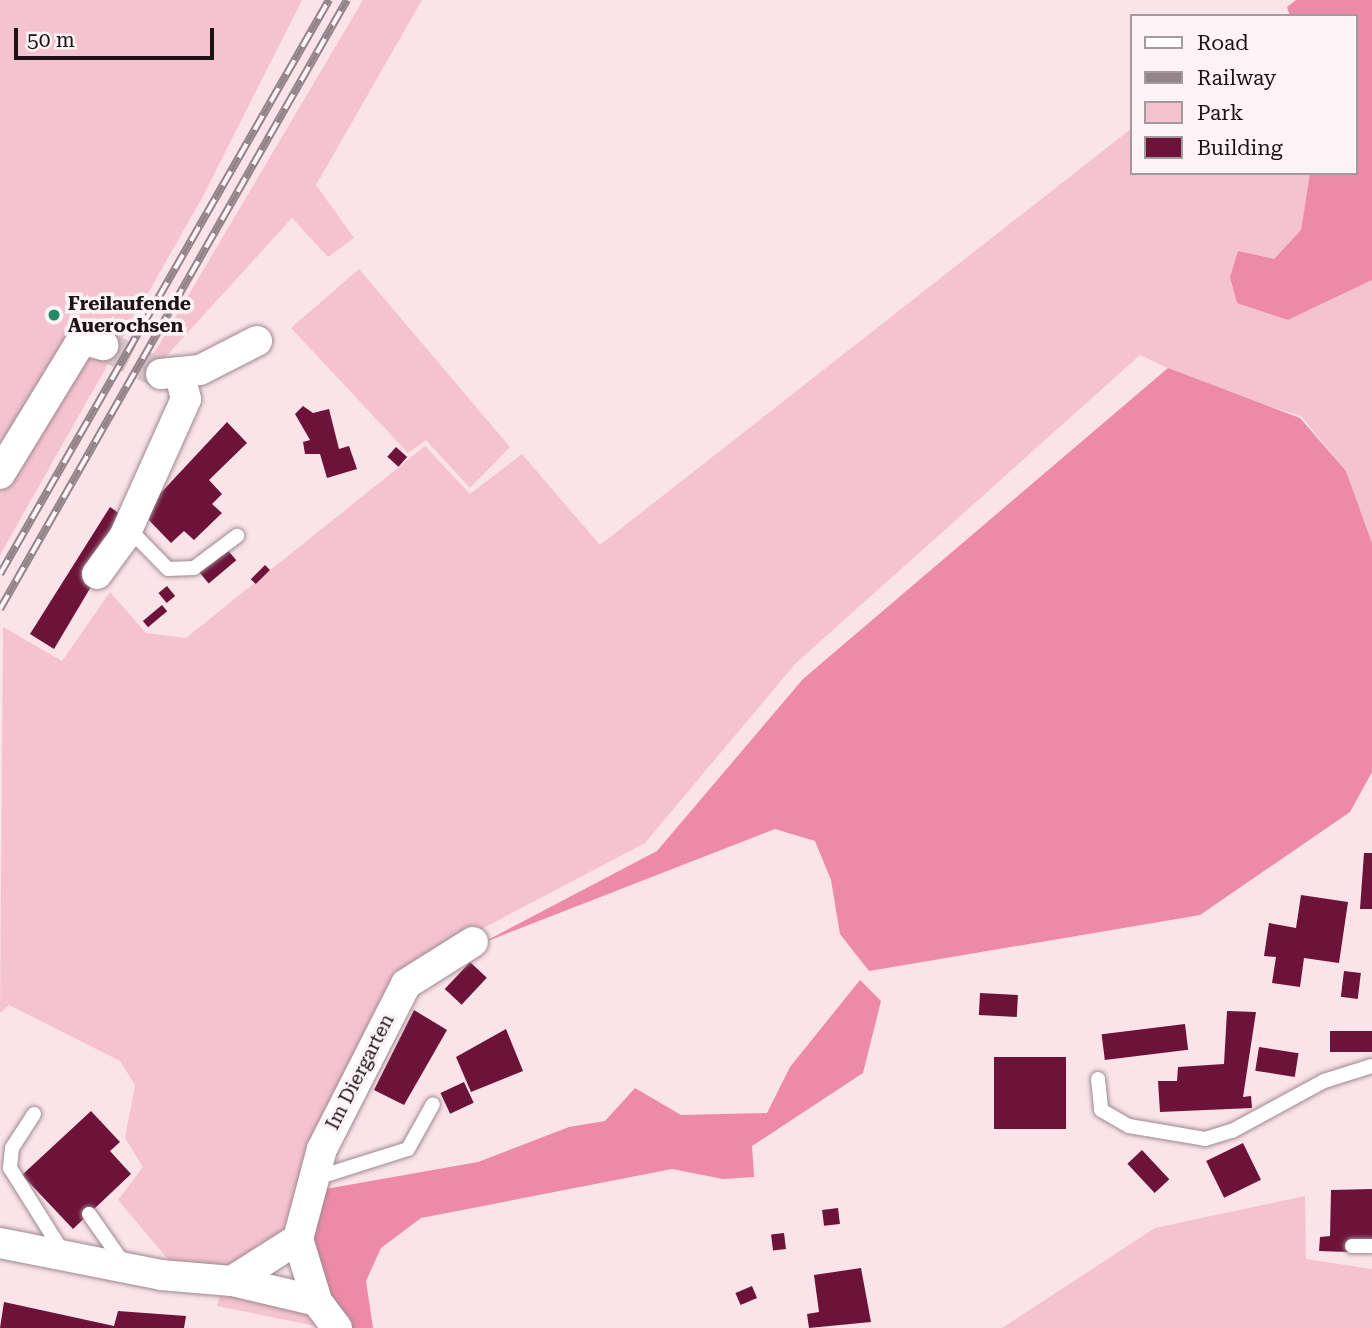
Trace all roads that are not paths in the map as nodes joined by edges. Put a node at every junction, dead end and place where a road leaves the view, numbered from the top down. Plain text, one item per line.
1 (257, 341) dead end
2 (103, 345) tunnel mouth
3 (0, 474) edge
4 (128, 528) junction
5 (237, 536) dead end
6 (97, 574) dead end
7 (473, 942) dead end
8 (1372, 1066) edge
9 (1098, 1079) dead end
10 (433, 1104) dead end
11 (33, 1114) dead end
12 (316, 1178) junction
13 (89, 1214) dead end
14 (298, 1238) junction
15 (0, 1243) edge
16 (1352, 1246) dead end
17 (1372, 1247) edge
18 (62, 1251) junction
19 (127, 1268) junction
20 (232, 1281) junction
21 (317, 1301) junction
22 (337, 1328) edge

1 - 4 street
2 - 3 street
4 - 5 lane
4 - 6 street
7 - 12 street, Im Diergarten
8 - 9 lane
10 - 12 lane
11 - 18 lane
12 - 14 street, Im Diergarten
13 - 19 lane
14 - 20 street
14 - 21 street
15 - 18 street
16 - 17 lane
18 - 19 street
19 - 20 street
20 - 21 street
21 - 22 street

